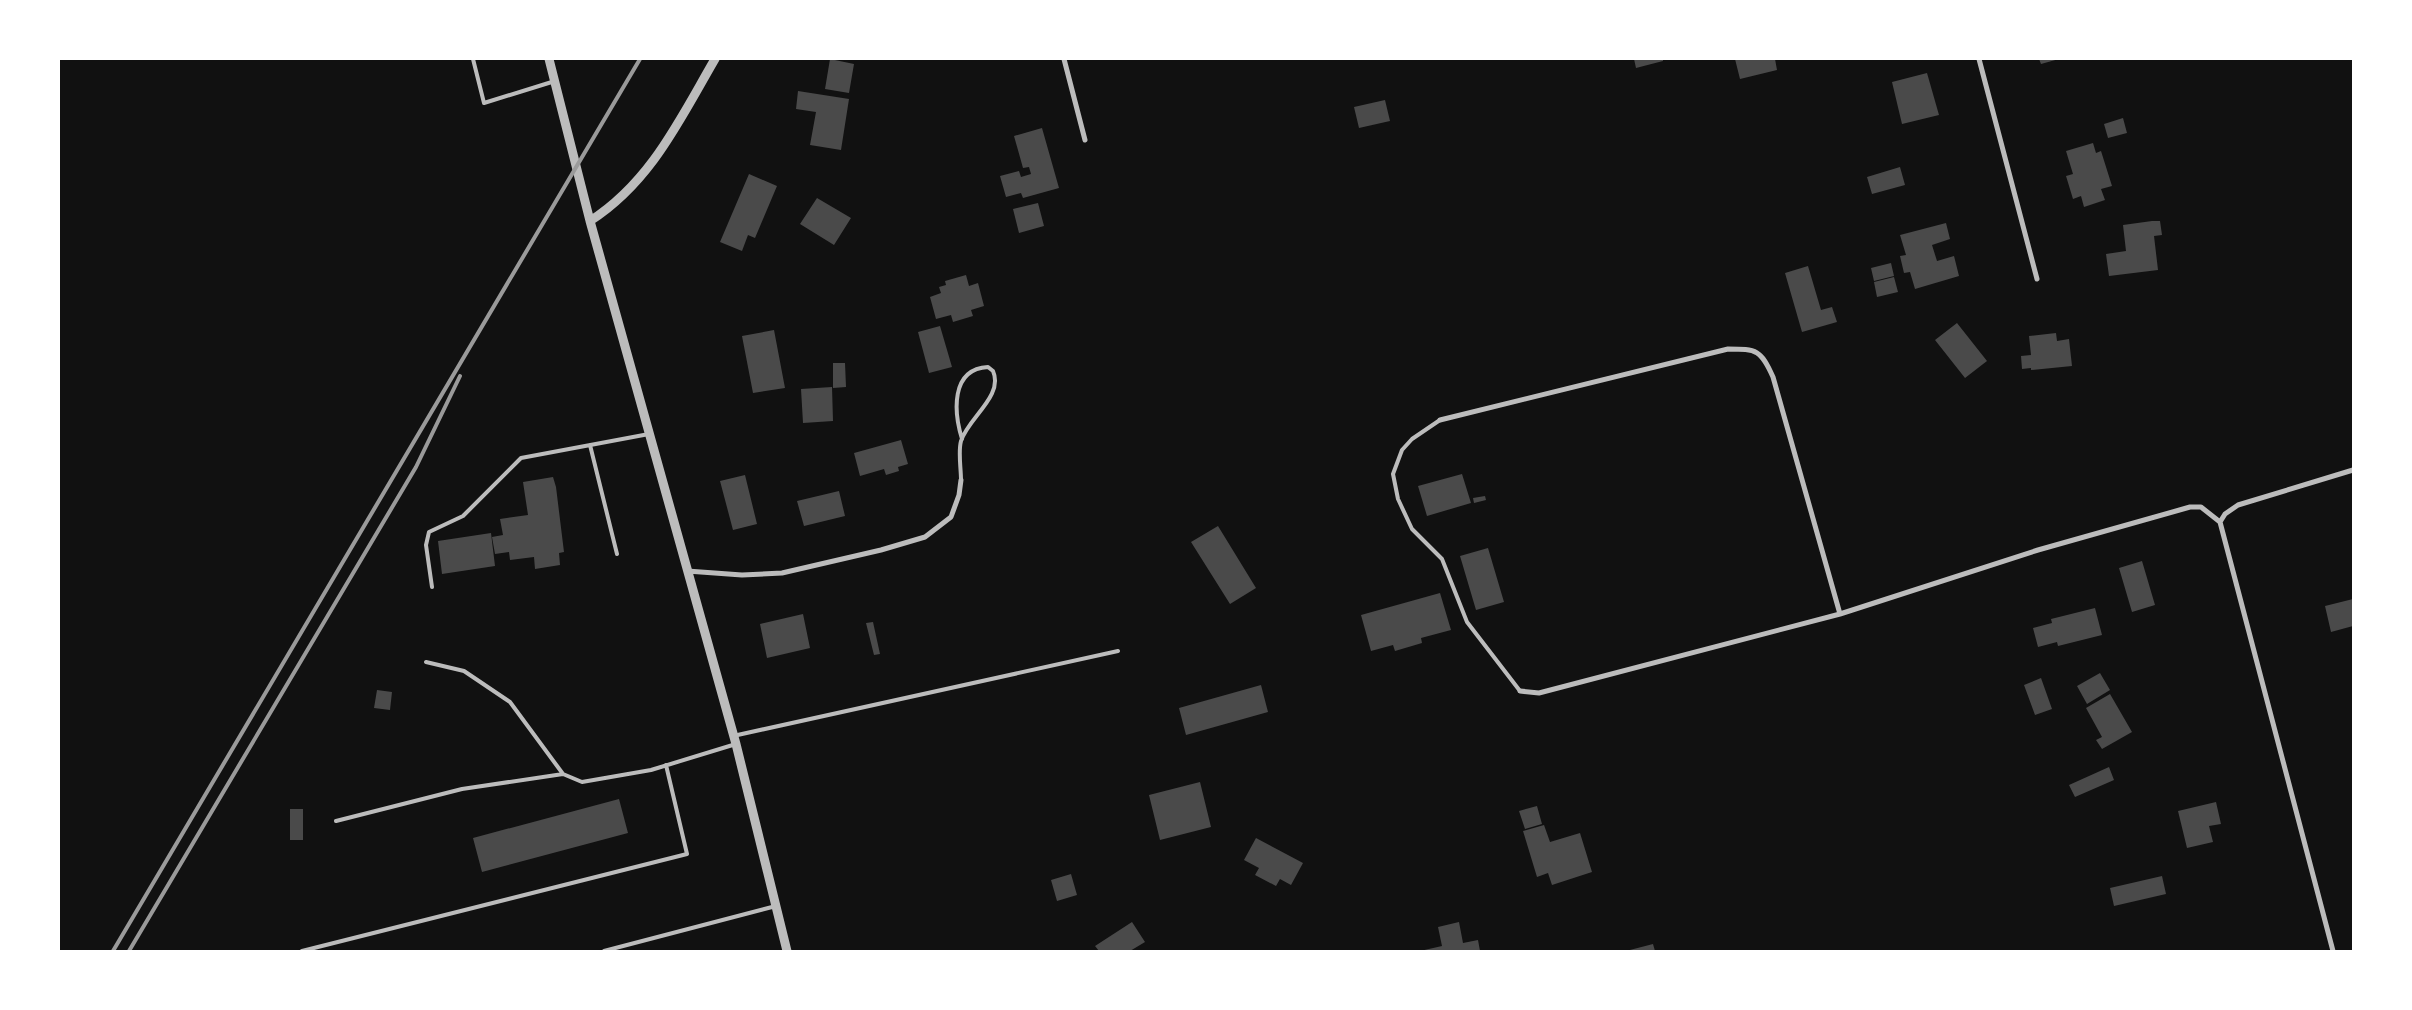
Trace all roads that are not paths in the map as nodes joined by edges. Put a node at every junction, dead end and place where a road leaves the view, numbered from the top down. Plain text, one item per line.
1 (473, 59) edge
2 (549, 59) edge
3 (715, 59) edge
4 (1064, 59) edge
5 (1979, 59) edge
6 (555, 81) junction
7 (1085, 140) dead end
8 (590, 221) junction
9 (2037, 279) dead end
10 (1440, 420) joint
11 (649, 434) junction
12 (962, 439) junction
13 (590, 445) junction
14 (2353, 470) edge
15 (961, 480) joint
16 (2220, 522) junction
17 (618, 554) dead end
18 (686, 571) junction
19 (432, 587) dead end
20 (1840, 614) junction
21 (1118, 651) dead end
22 (426, 662) dead end
23 (1520, 691) joint
24 (735, 740) junction
25 (666, 766) junction
26 (563, 774) junction
27 (336, 821) dead end
28 (776, 906) junction
29 (302, 951) edge
30 (604, 951) edge
31 (787, 951) edge
32 (2333, 951) edge

1 - 6 lane
2 - 6 street
3 - 8 street
4 - 7 street
5 - 9 street
6 - 8 street
8 - 11 street
10 - 20 street
10 - 23 lane
11 - 13 lane
11 - 18 street
12 - 12 lane
12 - 15 lane
13 - 17 lane
13 - 19 lane
14 - 16 street
15 - 18 street
16 - 20 street
16 - 32 street
18 - 24 street
20 - 23 street
21 - 24 lane
22 - 26 lane
24 - 25 lane
24 - 28 street
25 - 26 lane
25 - 29 lane
26 - 27 lane
28 - 30 lane
28 - 31 street

